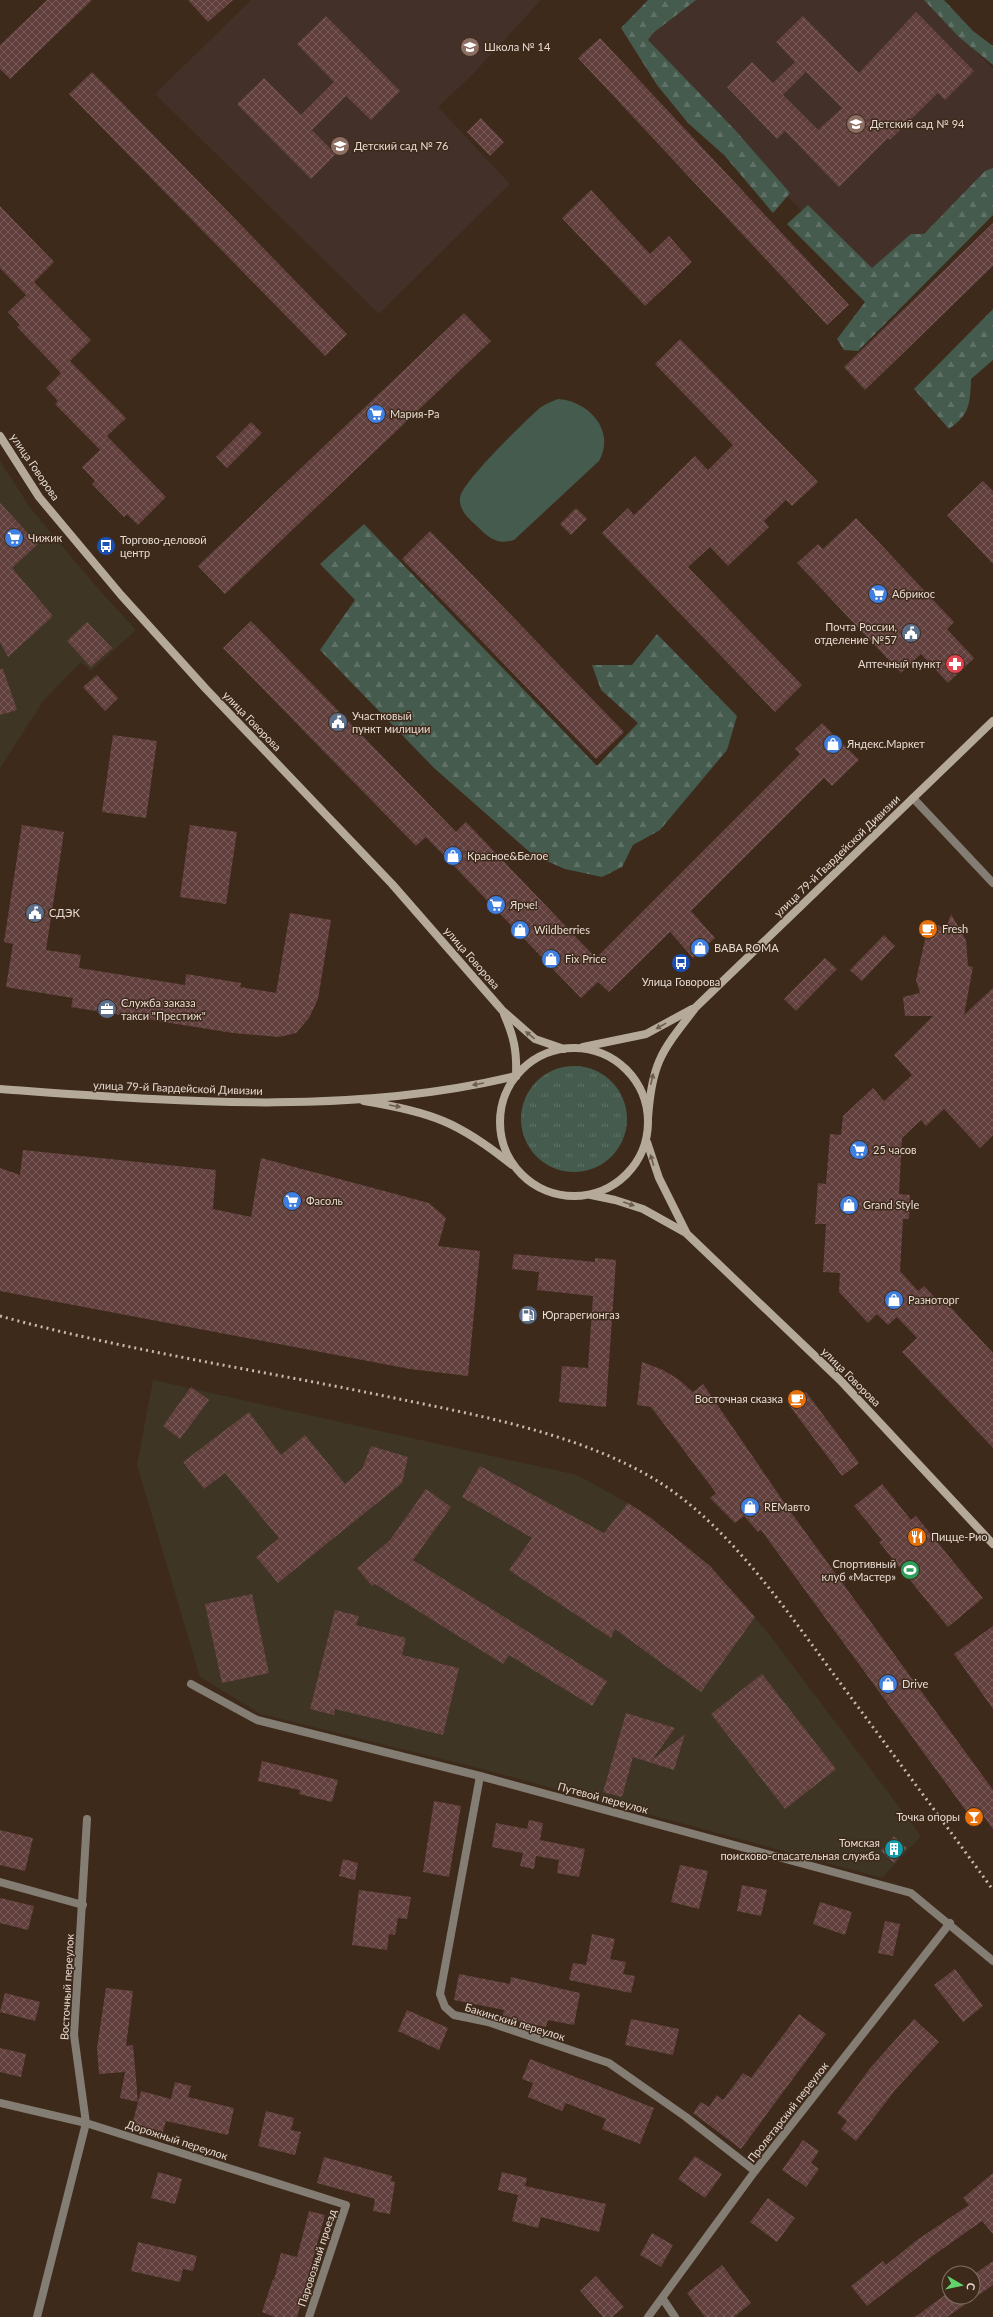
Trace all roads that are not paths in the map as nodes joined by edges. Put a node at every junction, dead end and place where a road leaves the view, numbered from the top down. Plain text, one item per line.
1 (0, 436) edge
2 (993, 721) edge
3 (913, 798) junction
4 (993, 883) edge
5 (696, 1007) junction
6 (502, 1010) junction
7 (578, 1048) junction
8 (564, 1049) junction
9 (516, 1076) junction
10 (0, 1089) edge
11 (356, 1100) junction
12 (648, 1118) junction
13 (647, 1142) junction
14 (519, 1171) junction
15 (591, 1195) junction
16 (686, 1233) junction
17 (993, 1544) edge
18 (191, 1684) dead end
19 (480, 1776) junction
20 (87, 1819) dead end
21 (0, 1882) edge
22 (83, 1905) junction
23 (950, 1923) junction
24 (993, 1961) edge
25 (0, 2103) edge
26 (86, 2123) junction
27 (755, 2171) junction
28 (346, 2205) joint
29 (663, 2299) junction
30 (37, 2317) edge
31 (310, 2317) edge
32 (648, 2317) edge
33 (675, 2317) edge

1 - 6 main road, улица Говорова
2 - 3 main road, улица 79-й Гвардейской Дивизии
3 - 4 street
3 - 5 main road, улица 79-й Гвардейской Дивизии
5 -> 7 main road, улица 79-й Гвардейской Дивизии
12 -> 5 main road, улица 79-й Гвардейской Дивизии
8 -> 6 main road
6 - 9 main road
7 - 8 main road
7 - 12 main road
8 - 9 main road
9 -> 11 main road, улица 79-й Гвардейской Дивизии
9 - 14 main road
10 - 11 main road, улица 79-й Гвардейской Дивизии
11 -> 14 main road, улица 79-й Гвардейской Дивизии
12 - 13 main road
13 - 15 main road
16 -> 13 main road, улица Говорова
14 - 15 main road, улица 79-й Гвардейской Дивизии
15 -> 16 main road, улица Говорова
16 - 17 main road, улица Говорова
18 - 19 street, Путевой переулок
19 - 23 street, Путевой переулок
19 - 27 street, Бакинский переулок
20 - 22 street, Восточный переулок
21 - 22 street
22 - 26 street, Восточный переулок
23 - 24 street, Путевой переулок
23 - 27 street, Пролетарский переулок
25 - 26 street, Дорожный переулок
26 - 28 street, Дорожный переулок
26 - 30 street, Восточный переулок
27 - 29 street, Пролетарский переулок
28 - 31 street, Паровозный проезд
29 - 32 street, Пролетарский переулок
29 - 33 street

